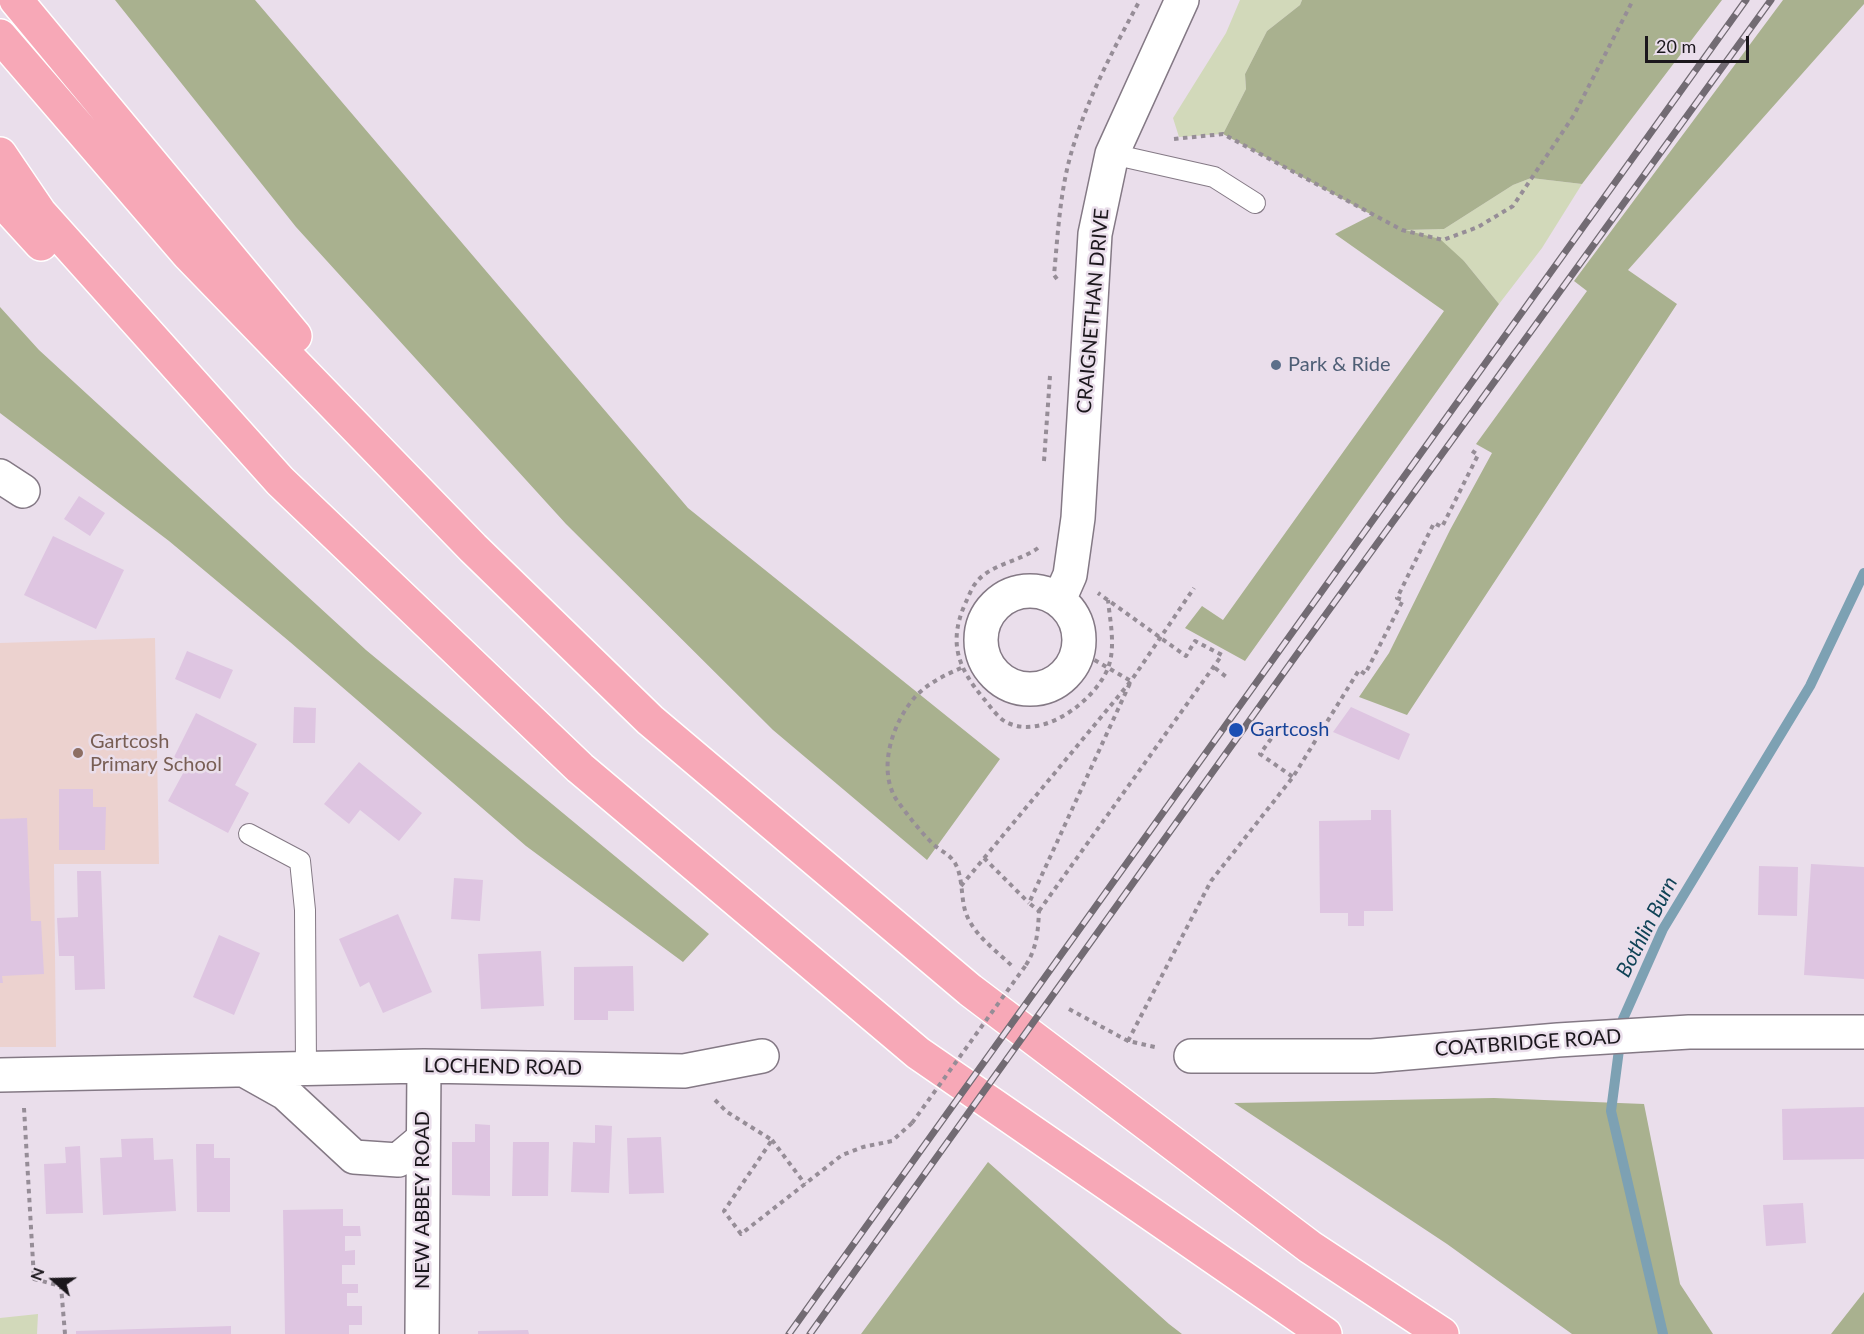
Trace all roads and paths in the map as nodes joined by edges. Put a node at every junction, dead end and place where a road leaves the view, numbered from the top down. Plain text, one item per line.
1 (16, 0) edge
2 (1182, 0) edge
3 (1633, 0) edge
4 (0, 36) edge
5 (0, 154) edge
6 (1123, 157) junction
7 (0, 199) edge
8 (1255, 203) dead end
9 (1471, 450) dead end
10 (280, 481) junction
11 (473, 548) junction
12 (1065, 587) junction
13 (1194, 588) dead end
14 (1162, 637) junction
15 (1079, 651) junction
16 (962, 667) dead end
17 (1215, 668) junction
18 (1229, 679) dead end
19 (1131, 681) junction
20 (1268, 733) dead end
21 (1293, 777) junction
22 (249, 834) dead end
23 (984, 858) junction
24 (961, 886) junction
25 (1029, 903) junction
26 (1039, 911) junction
27 (1013, 967) dead end
28 (1069, 1010) dead end
29 (1864, 1032) edge
30 (1128, 1041) junction
31 (762, 1056) dead end
32 (1191, 1056) joint
33 (423, 1066) junction
34 (306, 1068) junction
35 (242, 1069) junction
36 (684, 1071) junction
37 (12, 1075) edge
38 (423, 1139) junction
39 (772, 1140) junction
40 (805, 1184) junction
41 (65, 1334) edge
42 (422, 1334) edge
43 (1325, 1334) edge
44 (1442, 1334) edge

1 - 11 highway
2 - 6 street, CRAIGNETHAN DRIVE
3 - 6 path
4 - 11 highway
5 - 10 highway
6 - 8 lane
6 - 12 street, CRAIGNETHAN DRIVE
7 - 10 highway
9 - 21 path
10 - 43 highway
11 - 44 highway
12 - 14 path
12 - 15 street
12 - 15 street
13 - 14 path
14 - 17 path
14 - 19 path
15 - 19 path
16 - 24 path
17 - 18 path
17 - 26 path
19 - 23 path
19 - 25 path
20 - 21 path
21 - 30 path
22 - 34 lane
23 - 24 path
23 - 25 path
24 - 27 path
25 - 26 path
26 - 40 path, bridge
28 - 30 path
29 - 32 street, COATBRIDGE ROAD
30 - 32 path
31 - 36 street, LOCHEND ROAD
33 - 34 street, LOCHEND ROAD
33 - 36 street, LOCHEND ROAD
33 - 38 street, NEW ABBEY ROAD
34 - 35 street, LOCHEND ROAD
35 - 37 street, LOCHEND ROAD
35 - 38 street
36 - 39 path
37 - 41 path
38 - 42 street, NEW ABBEY ROAD
39 - 40 path
39 - 40 path

